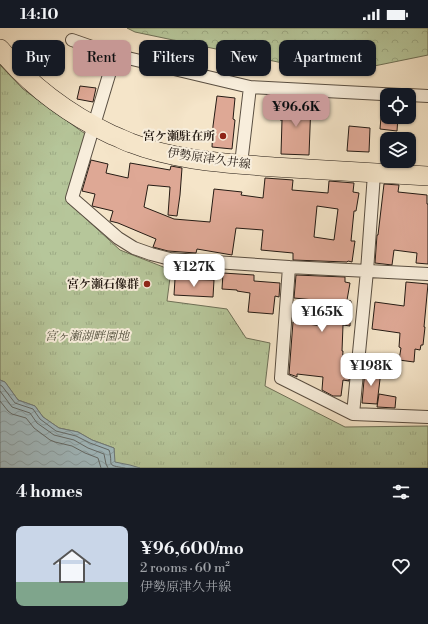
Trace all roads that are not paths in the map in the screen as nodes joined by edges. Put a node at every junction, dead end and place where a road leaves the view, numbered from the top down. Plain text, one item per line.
1 (0, 49) edge
2 (131, 59) edge
3 (109, 76) edge
4 (250, 87) junction
5 (380, 94) edge
6 (416, 95) edge
7 (428, 96) edge
8 (94, 126) junction
9 (241, 164) junction
10 (374, 174) junction
11 (428, 176) edge
12 (289, 267) junction
13 (367, 271) junction
14 (428, 274) edge
15 (353, 414) junction
16 (428, 416) edge

1 - 8 main road, 伊勢原津久井線
2 - 4 street
3 - 8 street
4 - 5 street
4 - 9 street
6 - 7 street
8 - 9 main road, 伊勢原津久井線
8 - 12 street
9 - 10 main road, 伊勢原津久井線
10 - 11 main road, 伊勢原津久井線
10 - 13 street
12 - 13 street
12 - 15 street
13 - 14 street
13 - 15 street
15 - 16 street

